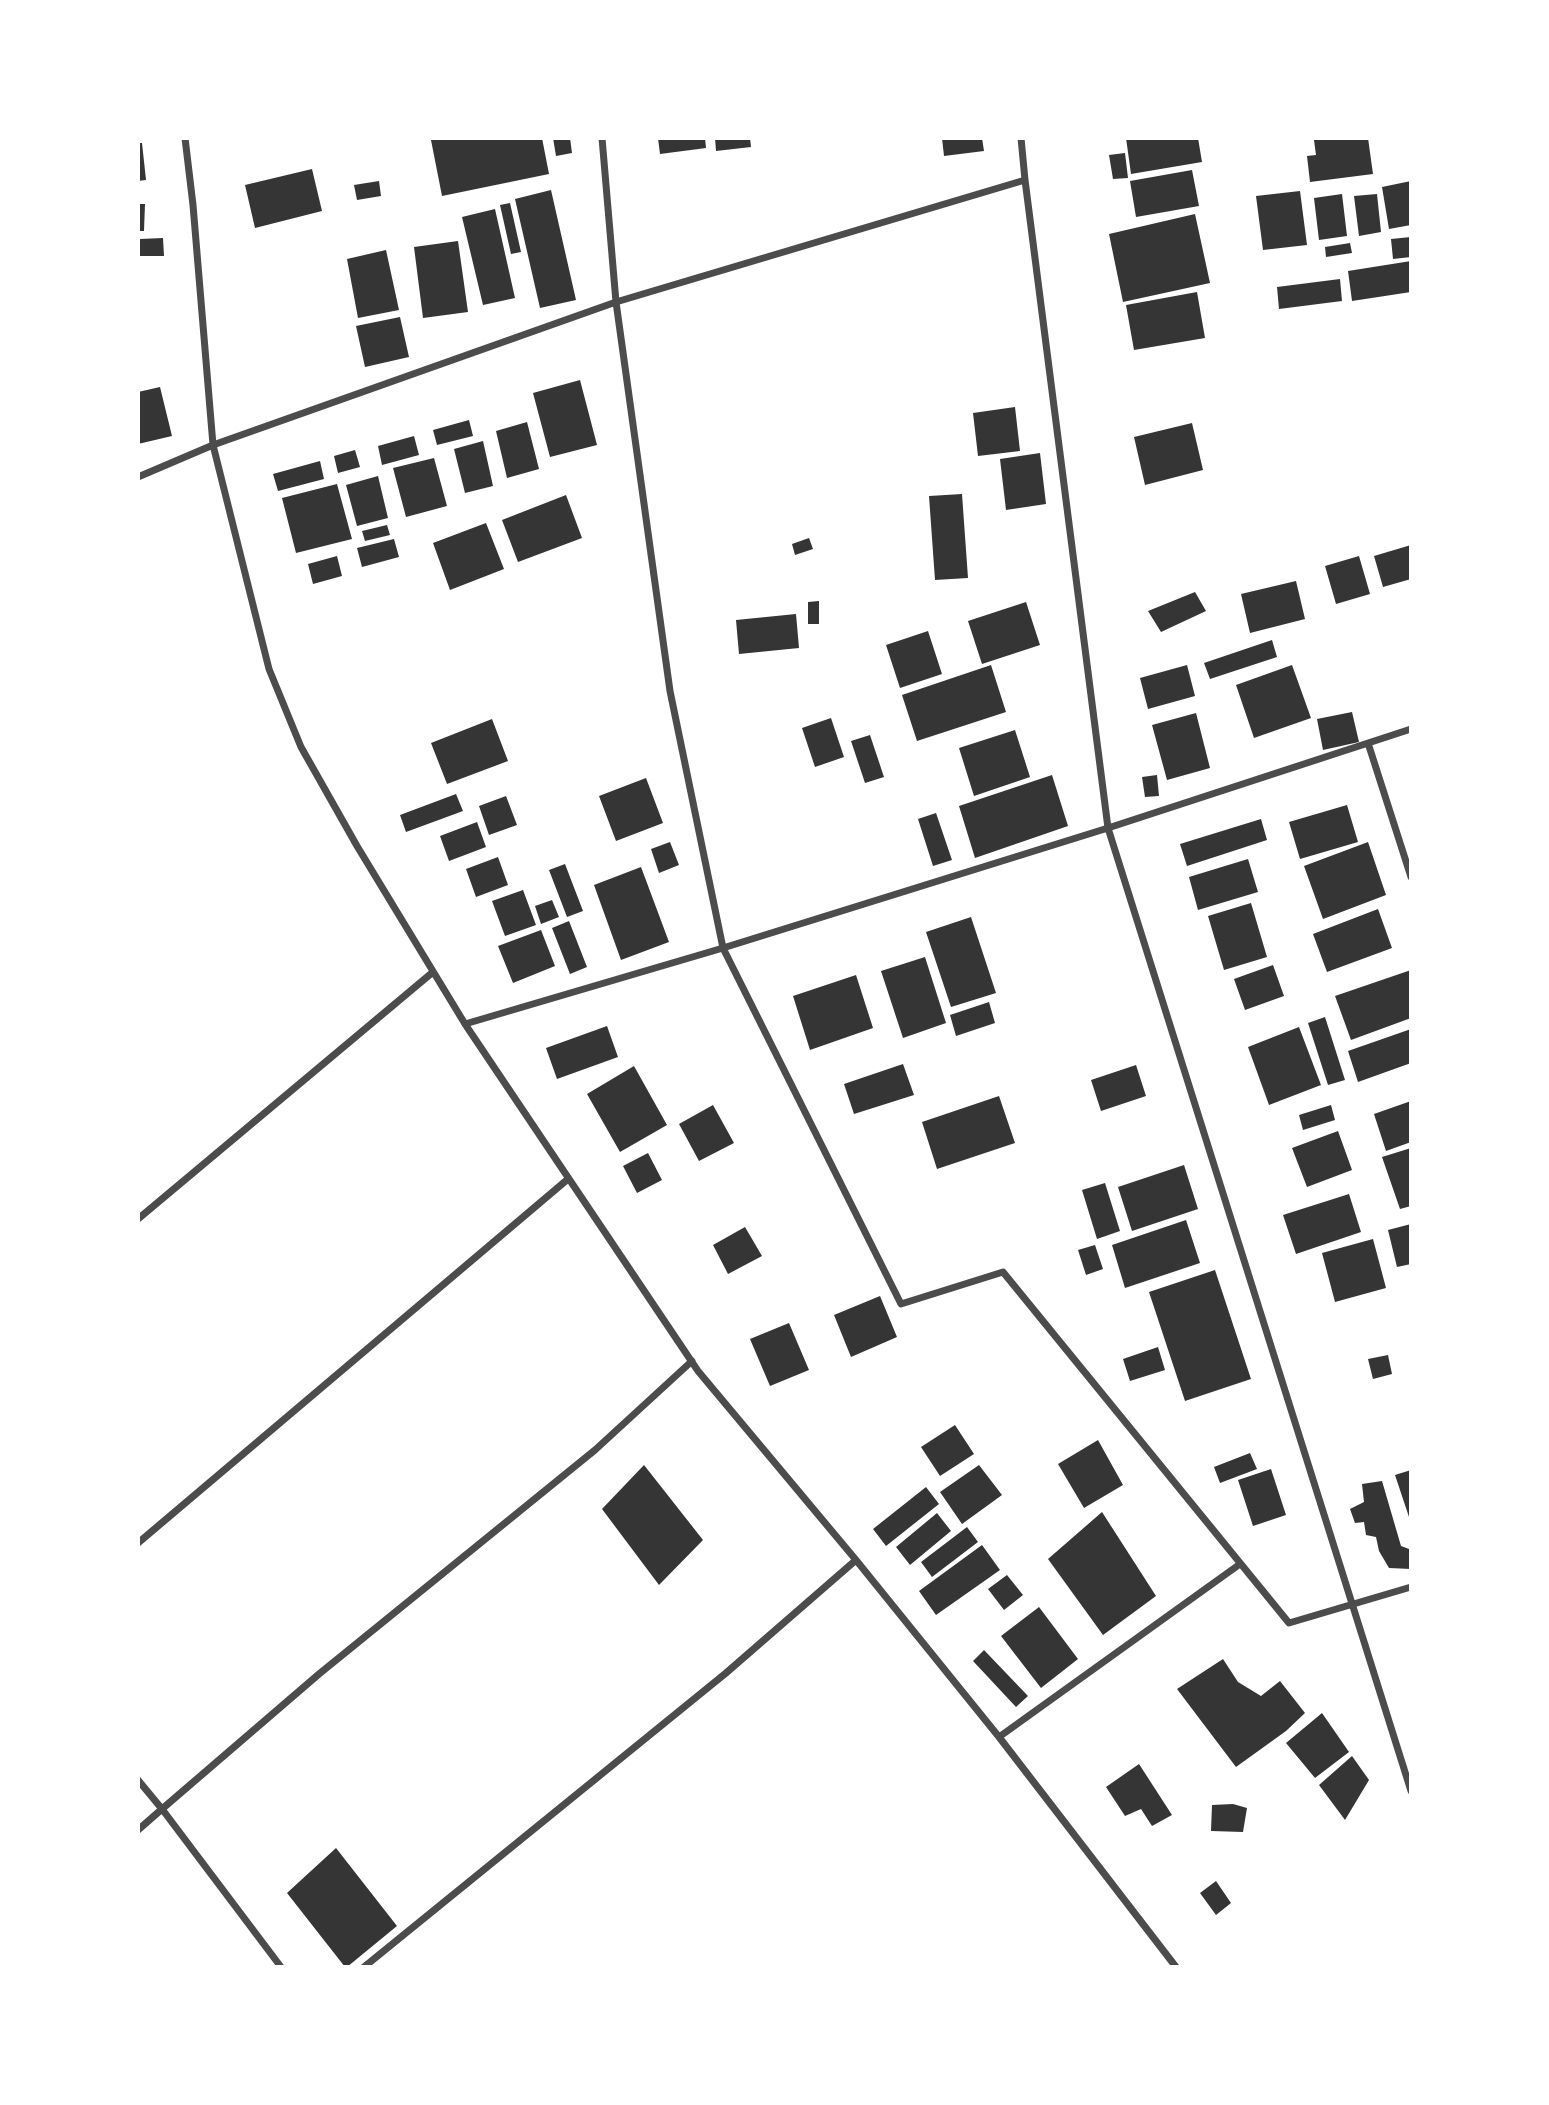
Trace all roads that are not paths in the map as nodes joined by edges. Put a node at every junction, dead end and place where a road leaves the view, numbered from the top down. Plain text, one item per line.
1 (185, 138) edge
2 (602, 138) edge
3 (1021, 138) edge
4 (1025, 180) junction
5 (616, 302) junction
6 (213, 445) junction
7 (138, 477) edge
8 (1411, 729) edge
9 (1368, 743) junction
10 (1108, 828) junction
11 (1411, 877) edge
12 (723, 948) junction
13 (433, 972) junction
14 (464, 1024) junction
15 (568, 1179) junction
16 (138, 1219) edge
17 (692, 1361) junction
18 (138, 1543) edge
19 (856, 1560) junction
20 (1240, 1564) junction
21 (1411, 1587) edge
22 (1352, 1605) junction
23 (999, 1737) junction
24 (138, 1780) edge
25 (1411, 1791) edge
26 (162, 1810) junction
27 (138, 1830) edge
28 (1171, 1965) edge
29 (281, 1967) edge
30 (364, 1967) edge

1 - 6 street
2 - 5 street
3 - 4 street
4 - 5 street
4 - 10 street
5 - 6 street
5 - 12 street
6 - 7 street
6 - 13 street
8 - 9 street
9 - 10 street
9 - 11 street
10 - 12 street
10 - 22 street
12 - 14 street
12 - 20 street
13 - 14 street
13 - 16 street
14 - 15 street
15 - 17 street
15 - 18 street
17 - 19 street
17 - 26 street
19 - 23 street
19 - 30 street
20 - 22 street
20 - 23 street
21 - 22 street
22 - 25 street
23 - 28 street
24 - 26 street
26 - 27 street
26 - 29 street

